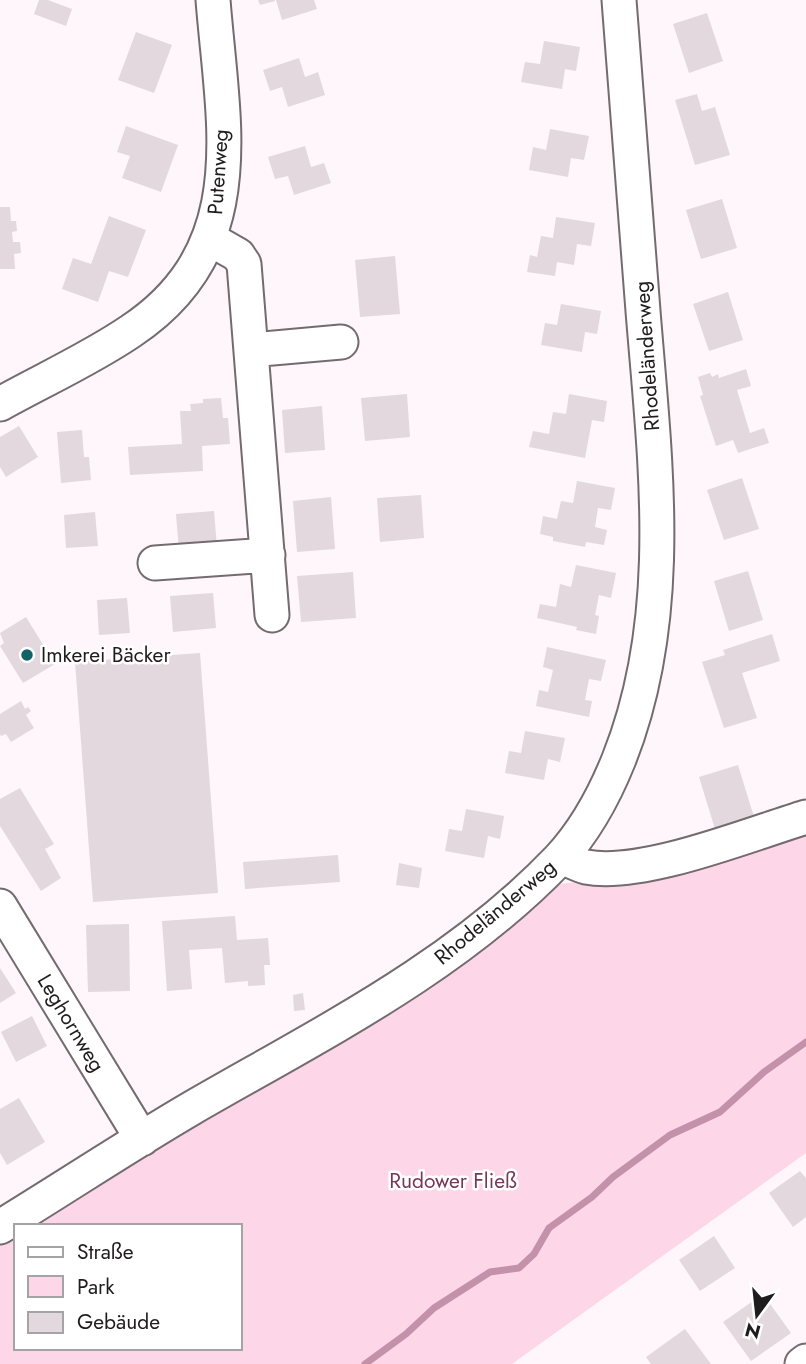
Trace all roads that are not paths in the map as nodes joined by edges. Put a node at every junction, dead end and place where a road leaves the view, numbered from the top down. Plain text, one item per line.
1 (213, 0) edge
2 (619, 0) edge
3 (210, 239) junction
4 (341, 342) dead end
5 (251, 350) junction
6 (0, 404) edge
7 (268, 555) junction
8 (155, 563) dead end
9 (272, 615) dead end
10 (806, 817) edge
11 (561, 857) junction
12 (0, 906) edge
13 (142, 1139) junction
14 (0, 1227) edge

1 - 3 street, Putenweg
2 - 11 street, Rhodeländerweg
3 - 5 street
3 - 6 street, Putenweg
4 - 5 street
5 - 7 street
7 - 8 street
7 - 9 street
10 - 11 street
11 - 13 street, Rhodeländerweg
12 - 13 street, Leghornweg
13 - 14 street, Rhodeländerweg

